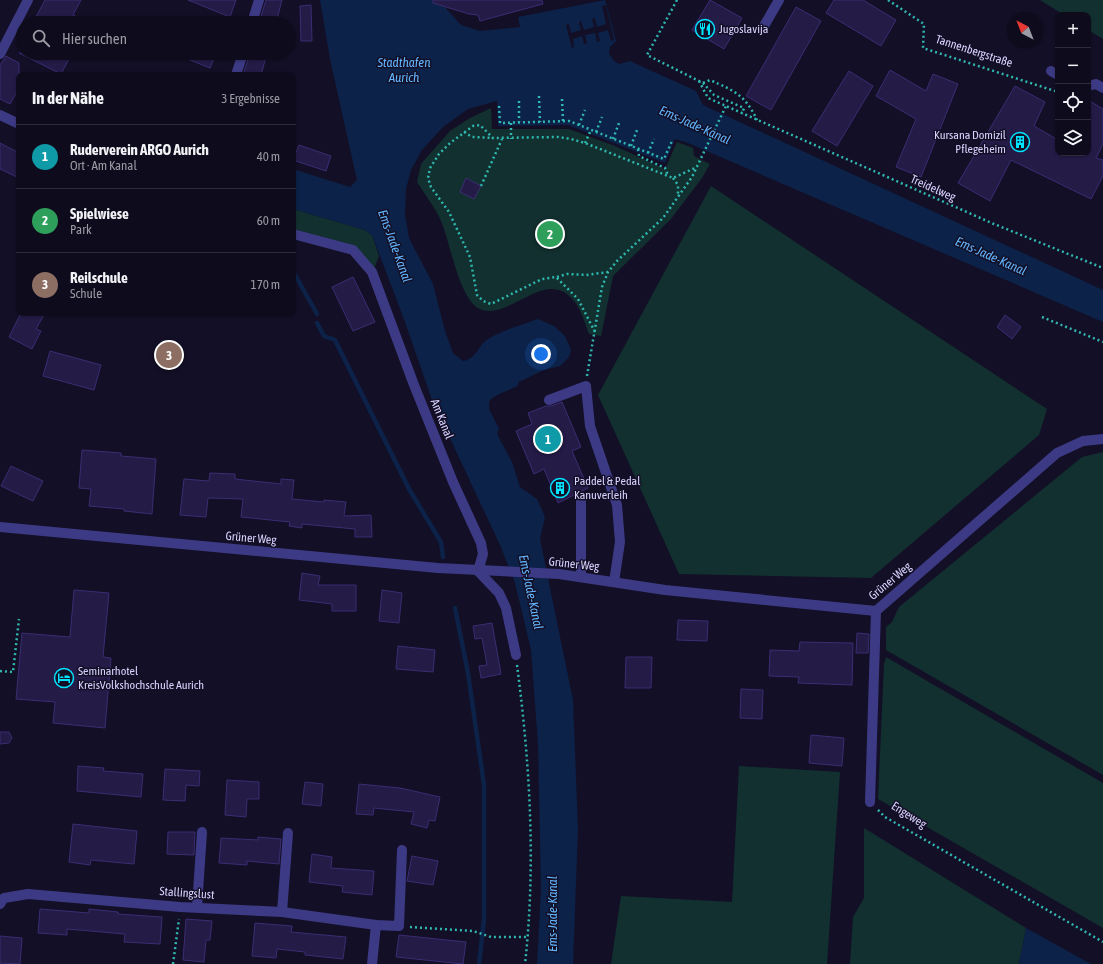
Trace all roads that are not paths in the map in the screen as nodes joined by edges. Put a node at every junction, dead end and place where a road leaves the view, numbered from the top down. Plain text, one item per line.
1 (28, 0) edge
2 (259, 0) edge
3 (779, 0) edge
4 (20, 16) edge
5 (254, 16) edge
6 (16, 23) edge
7 (764, 26) dead end
8 (0, 54) edge
9 (241, 60) edge
10 (237, 72) edge
11 (1091, 85) edge
12 (1103, 88) edge
13 (0, 115) edge
14 (16, 123) edge
15 (296, 235) edge
16 (550, 400) dead end
17 (1103, 439) edge
18 (581, 499) dead end
19 (0, 527) edge
20 (478, 571) junction
21 (581, 577) junction
22 (614, 582) junction
23 (876, 611) junction
24 (516, 655) road end
25 (870, 802) road end
26 (202, 832) dead end
27 (288, 833) dead end
28 (402, 850) dead end
29 (0, 904) edge
30 (197, 907) junction
31 (282, 912) junction
32 (376, 925) junction
33 (372, 964) edge

1 - 4 street
2 - 5 street
3 - 7 street
6 - 8 street
9 - 10 street
11 - 12 street
13 - 14 street
15 - 20 street, Am Kanal
16 - 22 street
17 - 23 street, Grüner Weg
18 - 21 street
19 - 20 street, Grüner Weg
20 - 21 street, Grüner Weg
20 - 24 street
21 - 22 street, Grüner Weg
22 - 23 street, Grüner Weg
23 - 25 street
26 - 30 street
27 - 31 street
28 - 32 street, Stallingslust
29 - 30 street, Stallingslust
30 - 31 street, Stallingslust
31 - 32 street, Stallingslust
32 - 33 street

